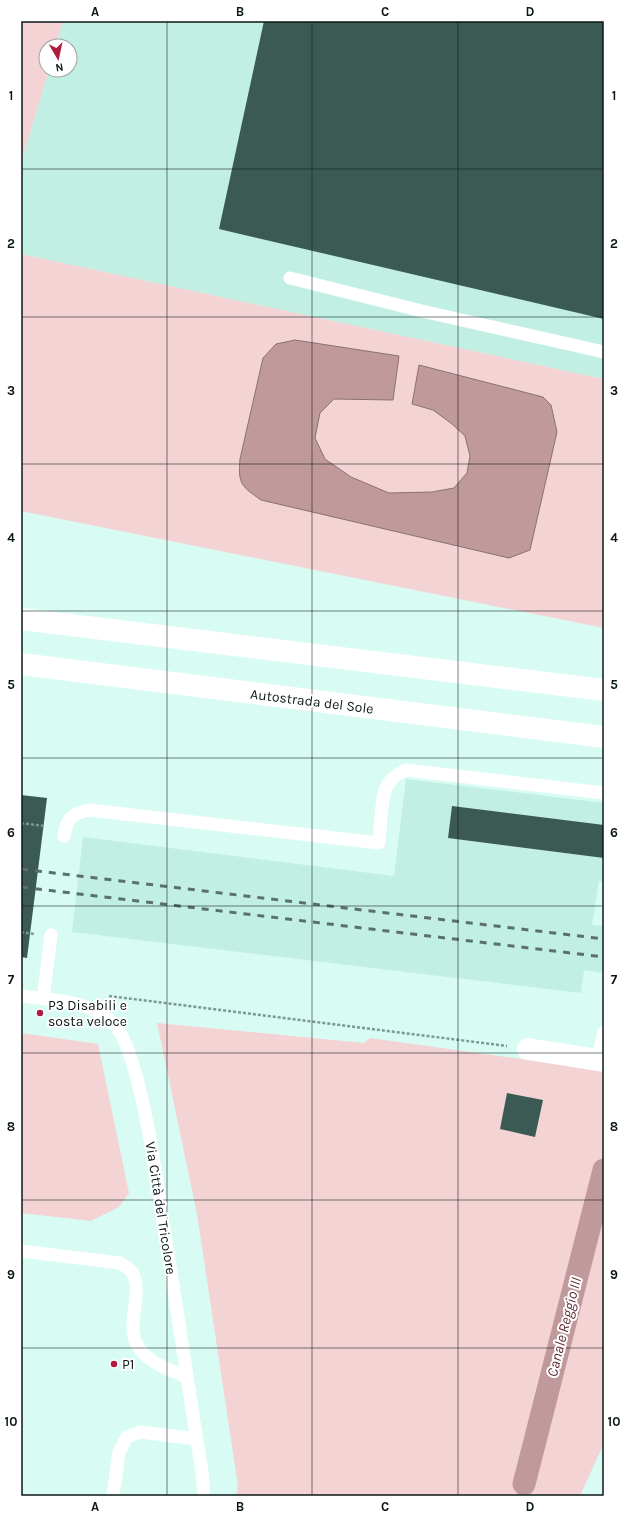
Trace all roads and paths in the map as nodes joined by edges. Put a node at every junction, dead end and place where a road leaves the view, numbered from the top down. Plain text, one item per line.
1 (290, 278) dead end
2 (604, 352) edge
3 (21, 619) edge
4 (21, 664) edge
5 (604, 690) edge
6 (604, 737) edge
7 (604, 793) edge
8 (21, 823) edge
9 (44, 826) dead end
10 (64, 836) dead end
11 (21, 932) edge
12 (30, 933) dead end
13 (51, 935) dead end
14 (21, 996) edge
15 (106, 996) dead end
16 (43, 999) junction
17 (604, 1032) edge
18 (528, 1049) joint
19 (600, 1060) edge
20 (21, 1251) edge
21 (187, 1377) junction
22 (196, 1438) junction
23 (113, 1496) edge
24 (204, 1496) edge

1 - 2 lane
3 - 5 main road
4 - 6 main road, Autostrada del Sole
7 - 10 lane
8 - 9 path
11 - 12 path
13 - 16 lane
14 - 16 lane, Via Città del Tricolore
15 - 18 path
16 - 21 lane, Via Città del Tricolore
17 - 19 lane
18 - 19 main road
20 - 21 lane
21 - 22 lane, Via Città del Tricolore
22 - 23 lane
22 - 24 lane, Via Città del Tricolore

